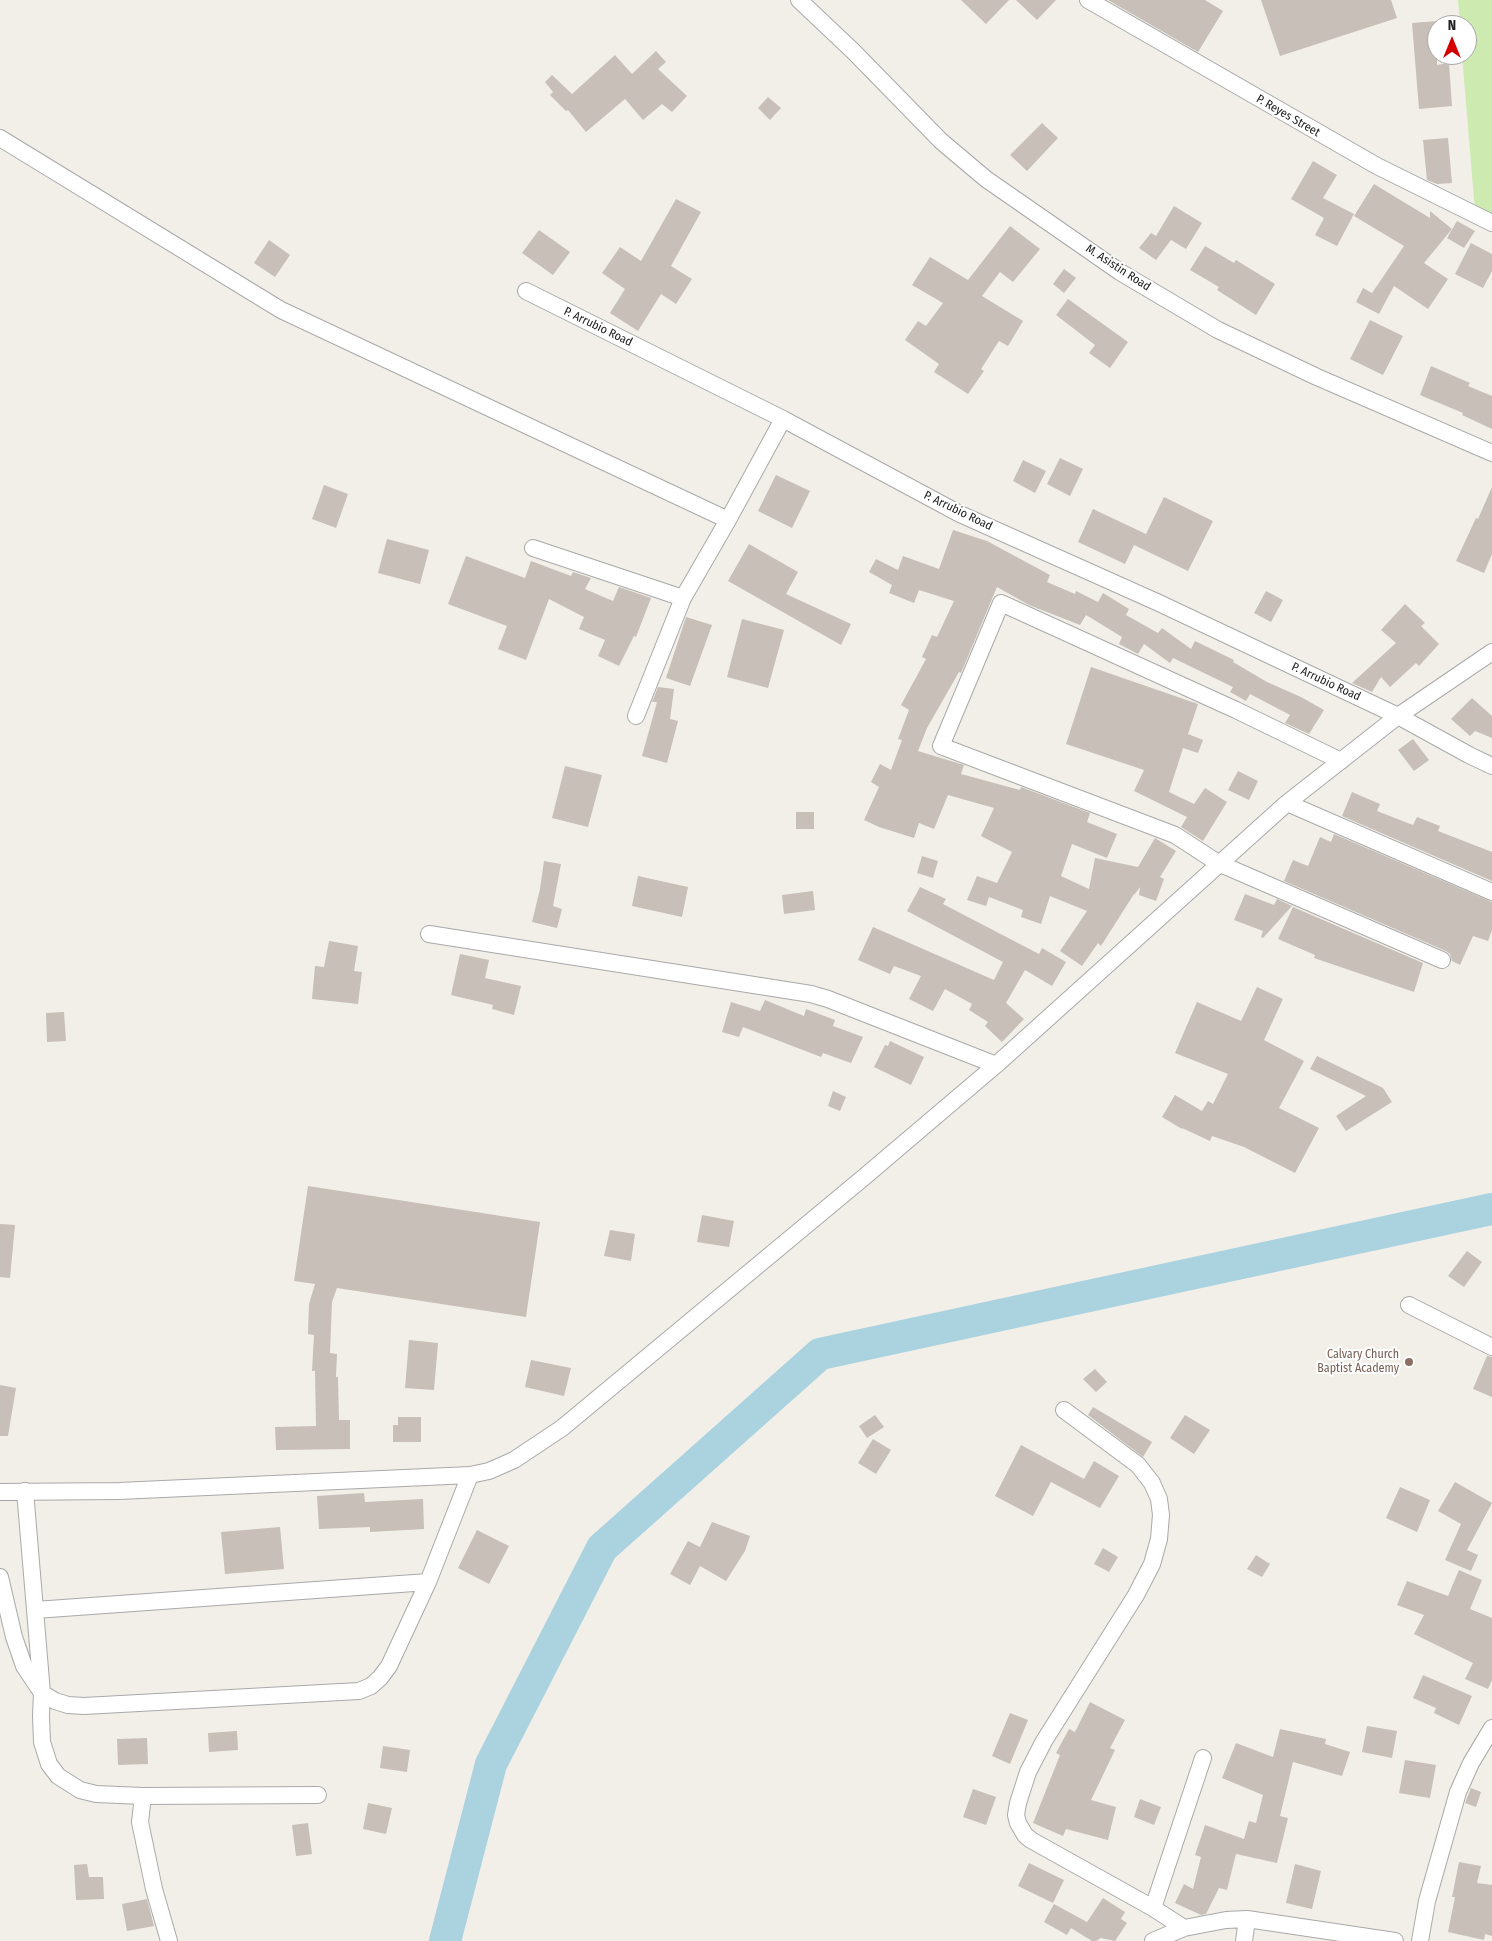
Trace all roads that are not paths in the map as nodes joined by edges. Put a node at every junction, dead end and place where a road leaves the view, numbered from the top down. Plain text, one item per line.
1 (799, 0) edge
2 (1088, 0) edge
3 (0, 138) edge
4 (1492, 223) edge
5 (526, 291) dead end
6 (782, 419) junction
7 (1492, 453) edge
8 (728, 520) junction
9 (533, 548) dead end
10 (683, 598) junction
11 (1492, 652) edge
12 (636, 716) dead end
13 (1398, 716) junction
14 (1341, 761) junction
15 (1492, 766) edge
16 (1287, 803) junction
17 (1218, 863) junction
18 (1492, 892) edge
19 (430, 934) dead end
20 (1442, 960) dead end
21 (996, 1064) junction
22 (1409, 1305) dead end
23 (1492, 1346) edge
24 (1064, 1410) dead end
25 (470, 1475) junction
26 (24, 1491) junction
27 (0, 1492) edge
28 (0, 1576) edge
29 (428, 1582) junction
30 (35, 1610) junction
31 (42, 1693) junction
32 (1492, 1728) edge
33 (1203, 1758) dead end
34 (318, 1795) dead end
35 (143, 1796) junction
36 (1153, 1908) junction
37 (1247, 1919) junction
38 (1184, 1928) junction
39 (168, 1941) edge
40 (1153, 1941) edge
41 (1244, 1941) edge
42 (1395, 1941) edge
43 (1420, 1941) edge

1 - 7 street, M. Asistin Road
2 - 4 street, P. Reyes Street
3 - 8 street
5 - 6 street, P. Arrubio Road
6 - 8 street
6 - 13 street, P. Arrubio Road
8 - 10 street
9 - 10 street
10 - 12 street
11 - 13 street
13 - 14 street
13 - 15 street, P. Arrubio Road
14 - 16 street
14 - 17 street
16 - 17 street
16 - 18 street
17 - 20 street
17 - 21 street
19 - 21 street
21 - 25 street
22 - 23 street
24 - 36 street
25 - 26 street
25 - 29 street
26 - 27 street
26 - 30 street
28 - 31 street
29 - 30 street
29 - 31 street
30 - 31 street
31 - 35 street
32 - 43 street
33 - 36 street
34 - 35 street
35 - 39 street
36 - 38 street
37 - 38 street
37 - 41 street
37 - 42 street
38 - 40 street

